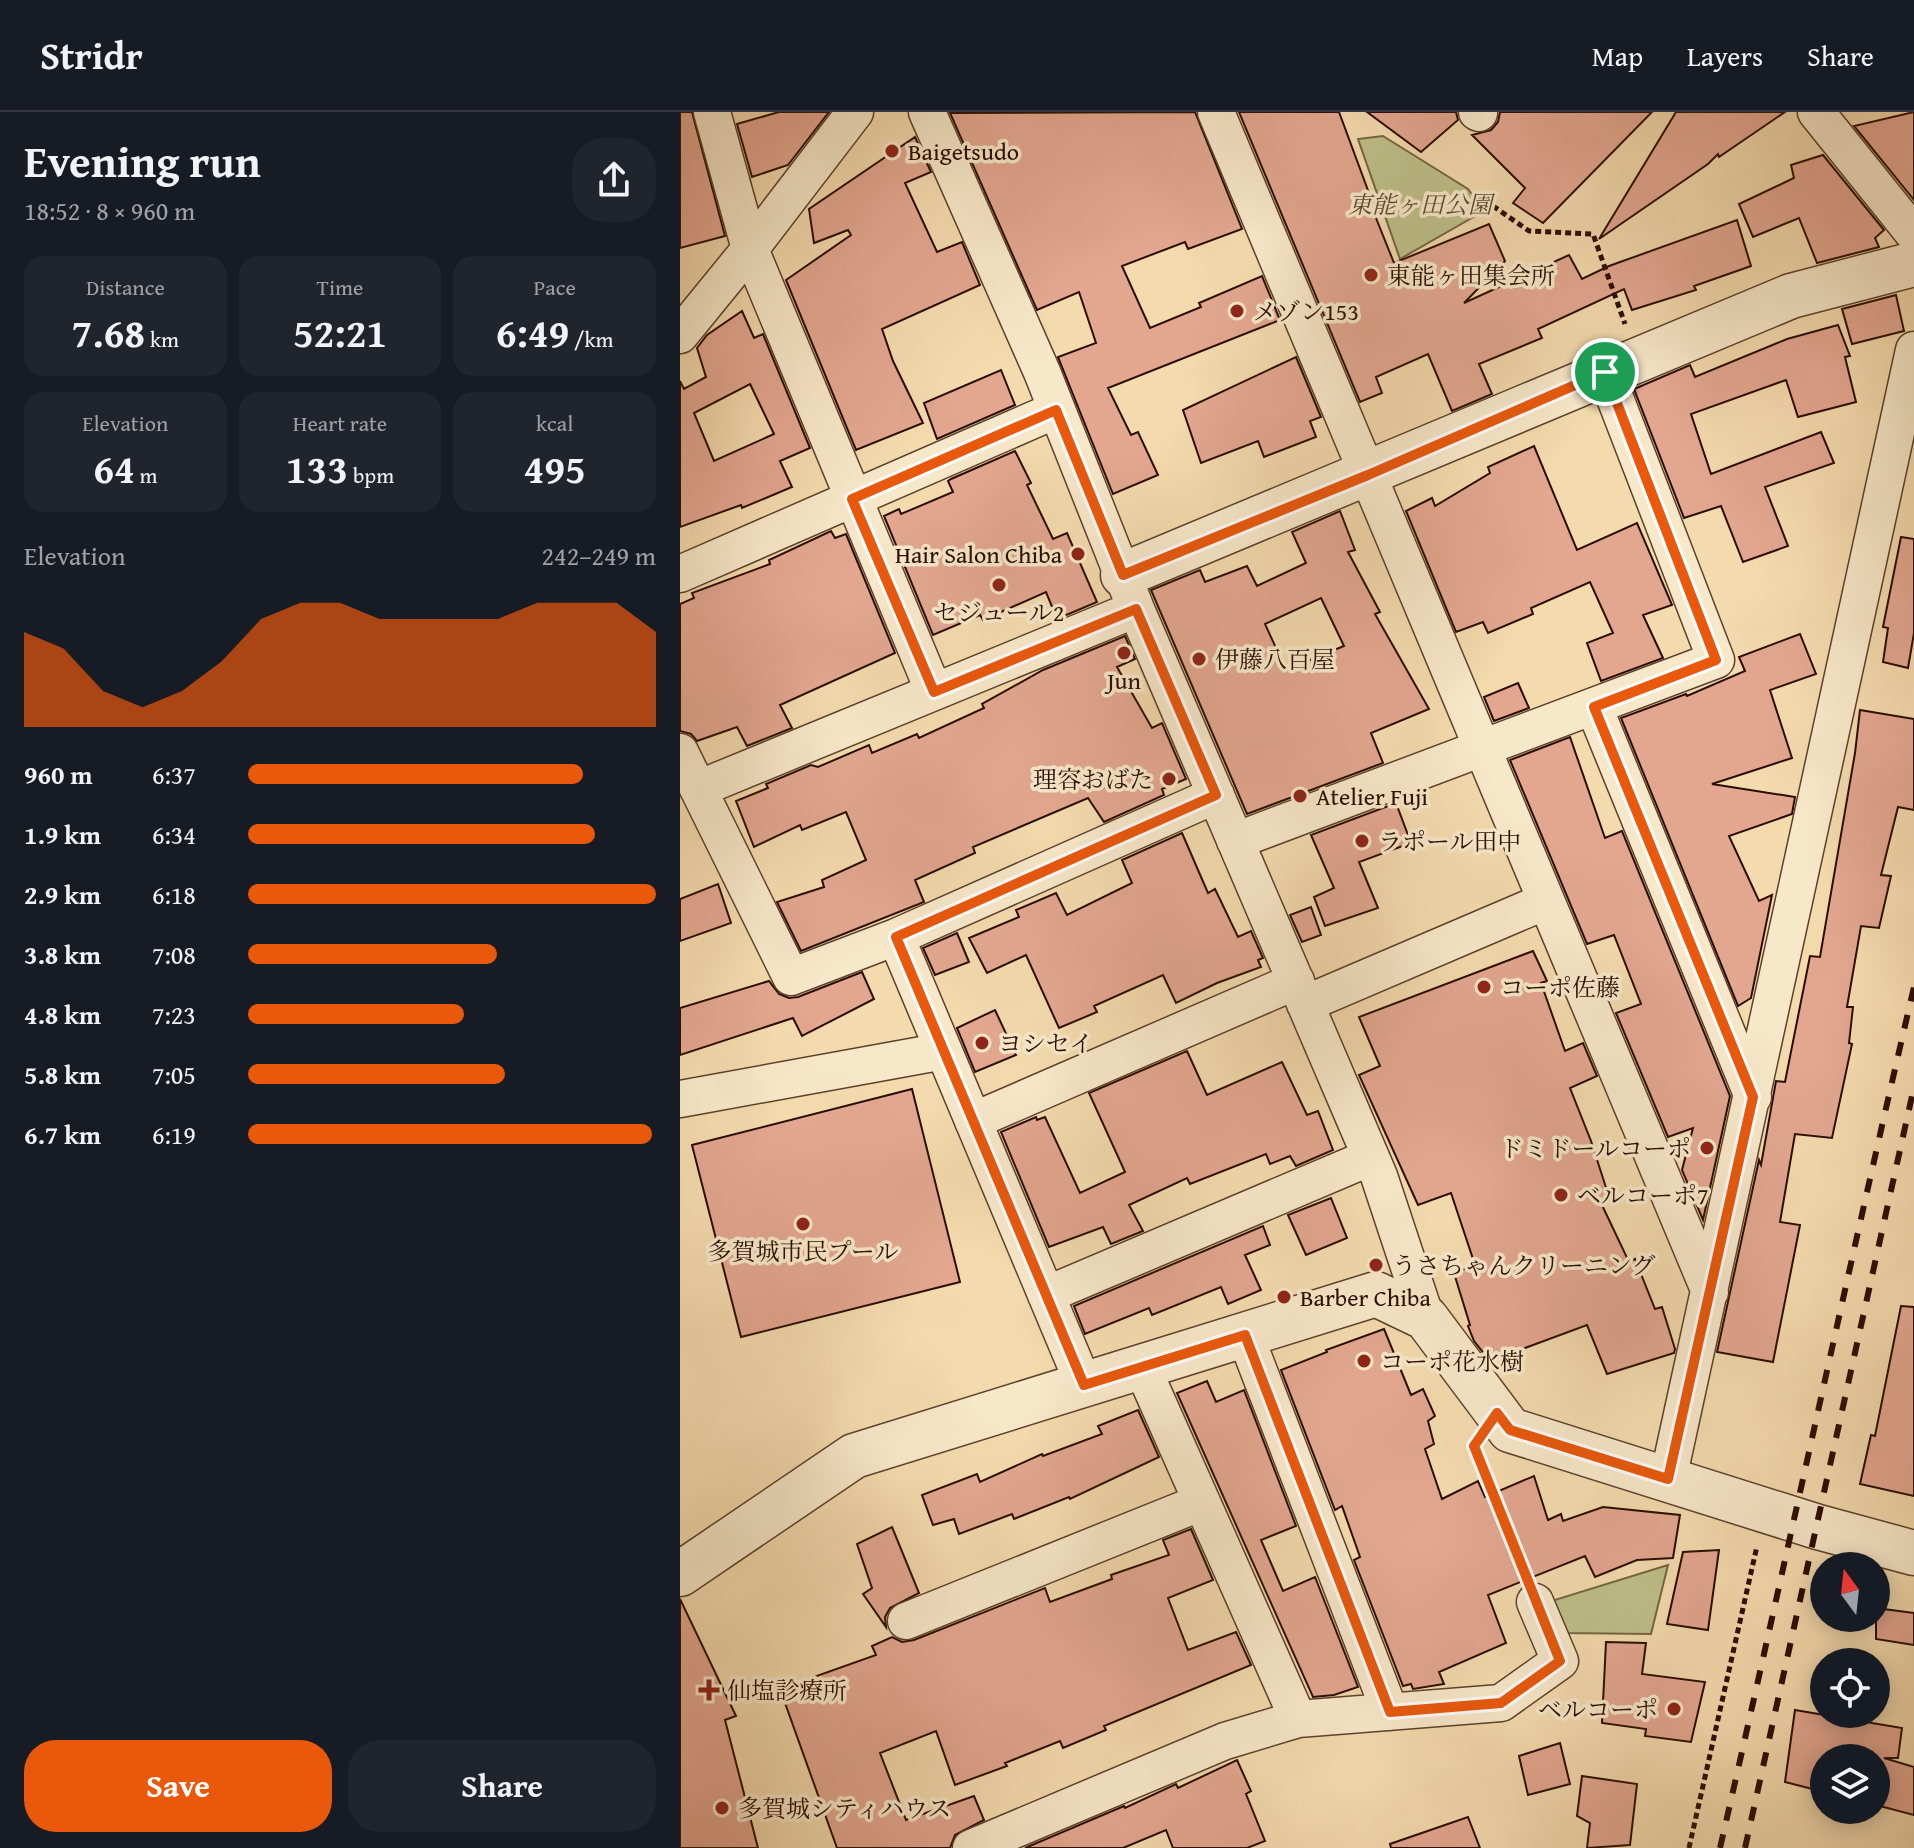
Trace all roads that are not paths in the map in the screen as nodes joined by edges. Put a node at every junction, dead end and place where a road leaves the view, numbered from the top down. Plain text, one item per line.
1 (712, 112) edge
2 (855, 112) edge
3 (927, 112) edge
4 (1216, 112) edge
5 (1816, 112) edge
6 (1914, 234) edge
7 (750, 249) junction
8 (1914, 264) edge
9 (680, 335) edge
10 (1914, 350) edge
11 (1621, 365) junction
12 (1056, 410) junction
13 (1368, 475) junction
14 (852, 499) junction
15 (680, 574) edge
16 (1129, 592) junction
17 (934, 692) junction
18 (1594, 707) junction
19 (1482, 748) junction
20 (680, 752) edge
21 (698, 789) junction
22 (1216, 795) junction
23 (1235, 841) junction
24 (1546, 901) junction
25 (896, 937) junction
26 (1300, 992) junction
27 (944, 1051) junction
28 (1753, 1097) junction
29 (680, 1099) edge
30 (973, 1121) junction
31 (1371, 1157) junction
32 (1710, 1292) junction
33 (1046, 1295) junction
34 (1426, 1318) junction
35 (1245, 1335) junction
36 (1142, 1367) junction
37 (1084, 1385) junction
38 (1668, 1479) junction
39 (1202, 1502) junction
40 (1914, 1553) edge
41 (680, 1574) edge
42 (1535, 1602) road end
43 (906, 1621) dead end
44 (1390, 1712) junction
45 (1298, 1719) junction
46 (971, 1848) edge

1 - 7 street
2 - 7 street
3 - 12 street
4 - 13 street
5 - 6 street
7 - 9 street
7 - 14 street
8 - 11 street
10 - 28 street
11 - 13 street
11 - 18 street
12 - 14 street
12 - 16 street
13 - 16 street
13 - 19 street
14 - 15 street
14 - 17 street
16 - 17 street
16 - 22 street
17 - 21 street
18 - 19 street
18 - 28 street
19 - 23 street
19 - 24 street
20 - 21 street
21 - 25 street
22 - 23 street
22 - 25 street
23 - 26 street
24 - 26 street
24 - 32 street
25 - 27 street
26 - 30 street
26 - 31 street
27 - 29 street
27 - 30 street
28 - 32 street
30 - 33 street
31 - 33 street
31 - 34 street
32 - 38 street
33 - 37 street
34 - 35 street
34 - 38 street
35 - 36 street
35 - 44 street
36 - 37 street
36 - 39 street
37 - 41 street
38 - 40 street
39 - 43 street
39 - 45 street
42 - 44 street
44 - 45 street
45 - 46 street

